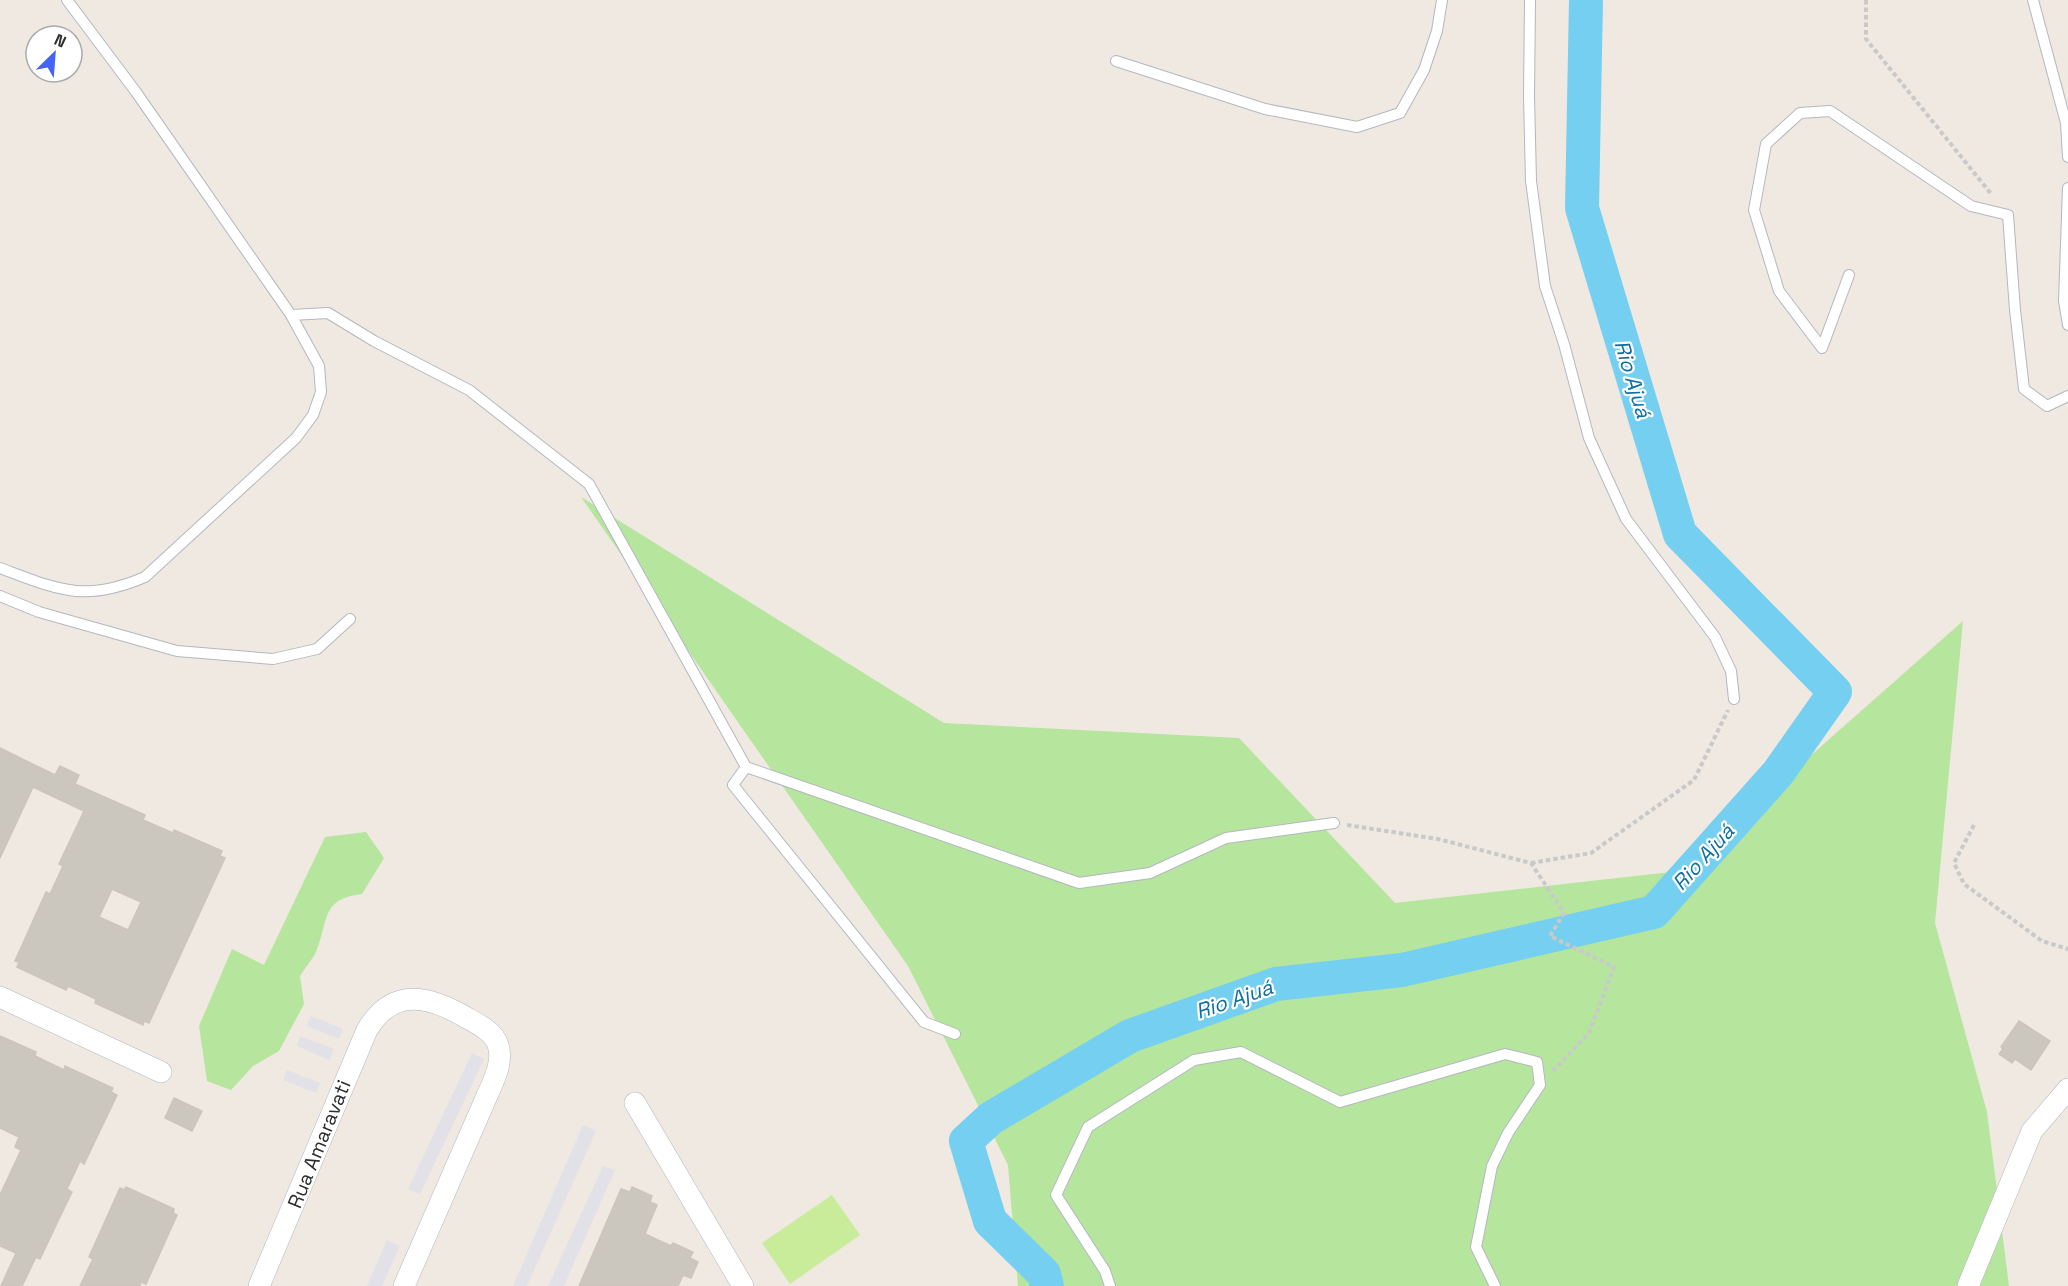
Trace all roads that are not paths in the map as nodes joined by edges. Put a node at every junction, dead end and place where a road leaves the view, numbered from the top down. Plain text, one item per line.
1 (67, 0) edge
2 (1442, 0) edge
3 (1530, 0) edge
4 (2033, 0) edge
5 (1116, 61) dead end
6 (2068, 157) edge
7 (2068, 188) edge
8 (1849, 275) dead end
9 (291, 315) junction
10 (2068, 325) edge
11 (2068, 396) edge
12 (0, 568) edge
13 (0, 596) edge
14 (350, 619) dead end
15 (1734, 699) road end
16 (746, 767) junction
17 (1334, 823) road end
18 (0, 998) edge
19 (954, 1034) dead end
20 (161, 1072) dead end
21 (2068, 1089) edge
22 (634, 1103) dead end
23 (259, 1286) edge
24 (404, 1286) edge
25 (743, 1286) edge
26 (1110, 1286) edge
27 (1495, 1286) edge
28 (1968, 1286) edge

1 - 9 lane
2 - 5 lane
3 - 15 lane
4 - 6 lane
7 - 10 lane
8 - 11 lane
9 - 12 lane
9 - 16 lane
13 - 14 lane
16 - 17 lane
16 - 19 lane
18 - 20 street
21 - 28 street
22 - 25 street
23 - 24 street, Rua Amaravati
26 - 27 lane

